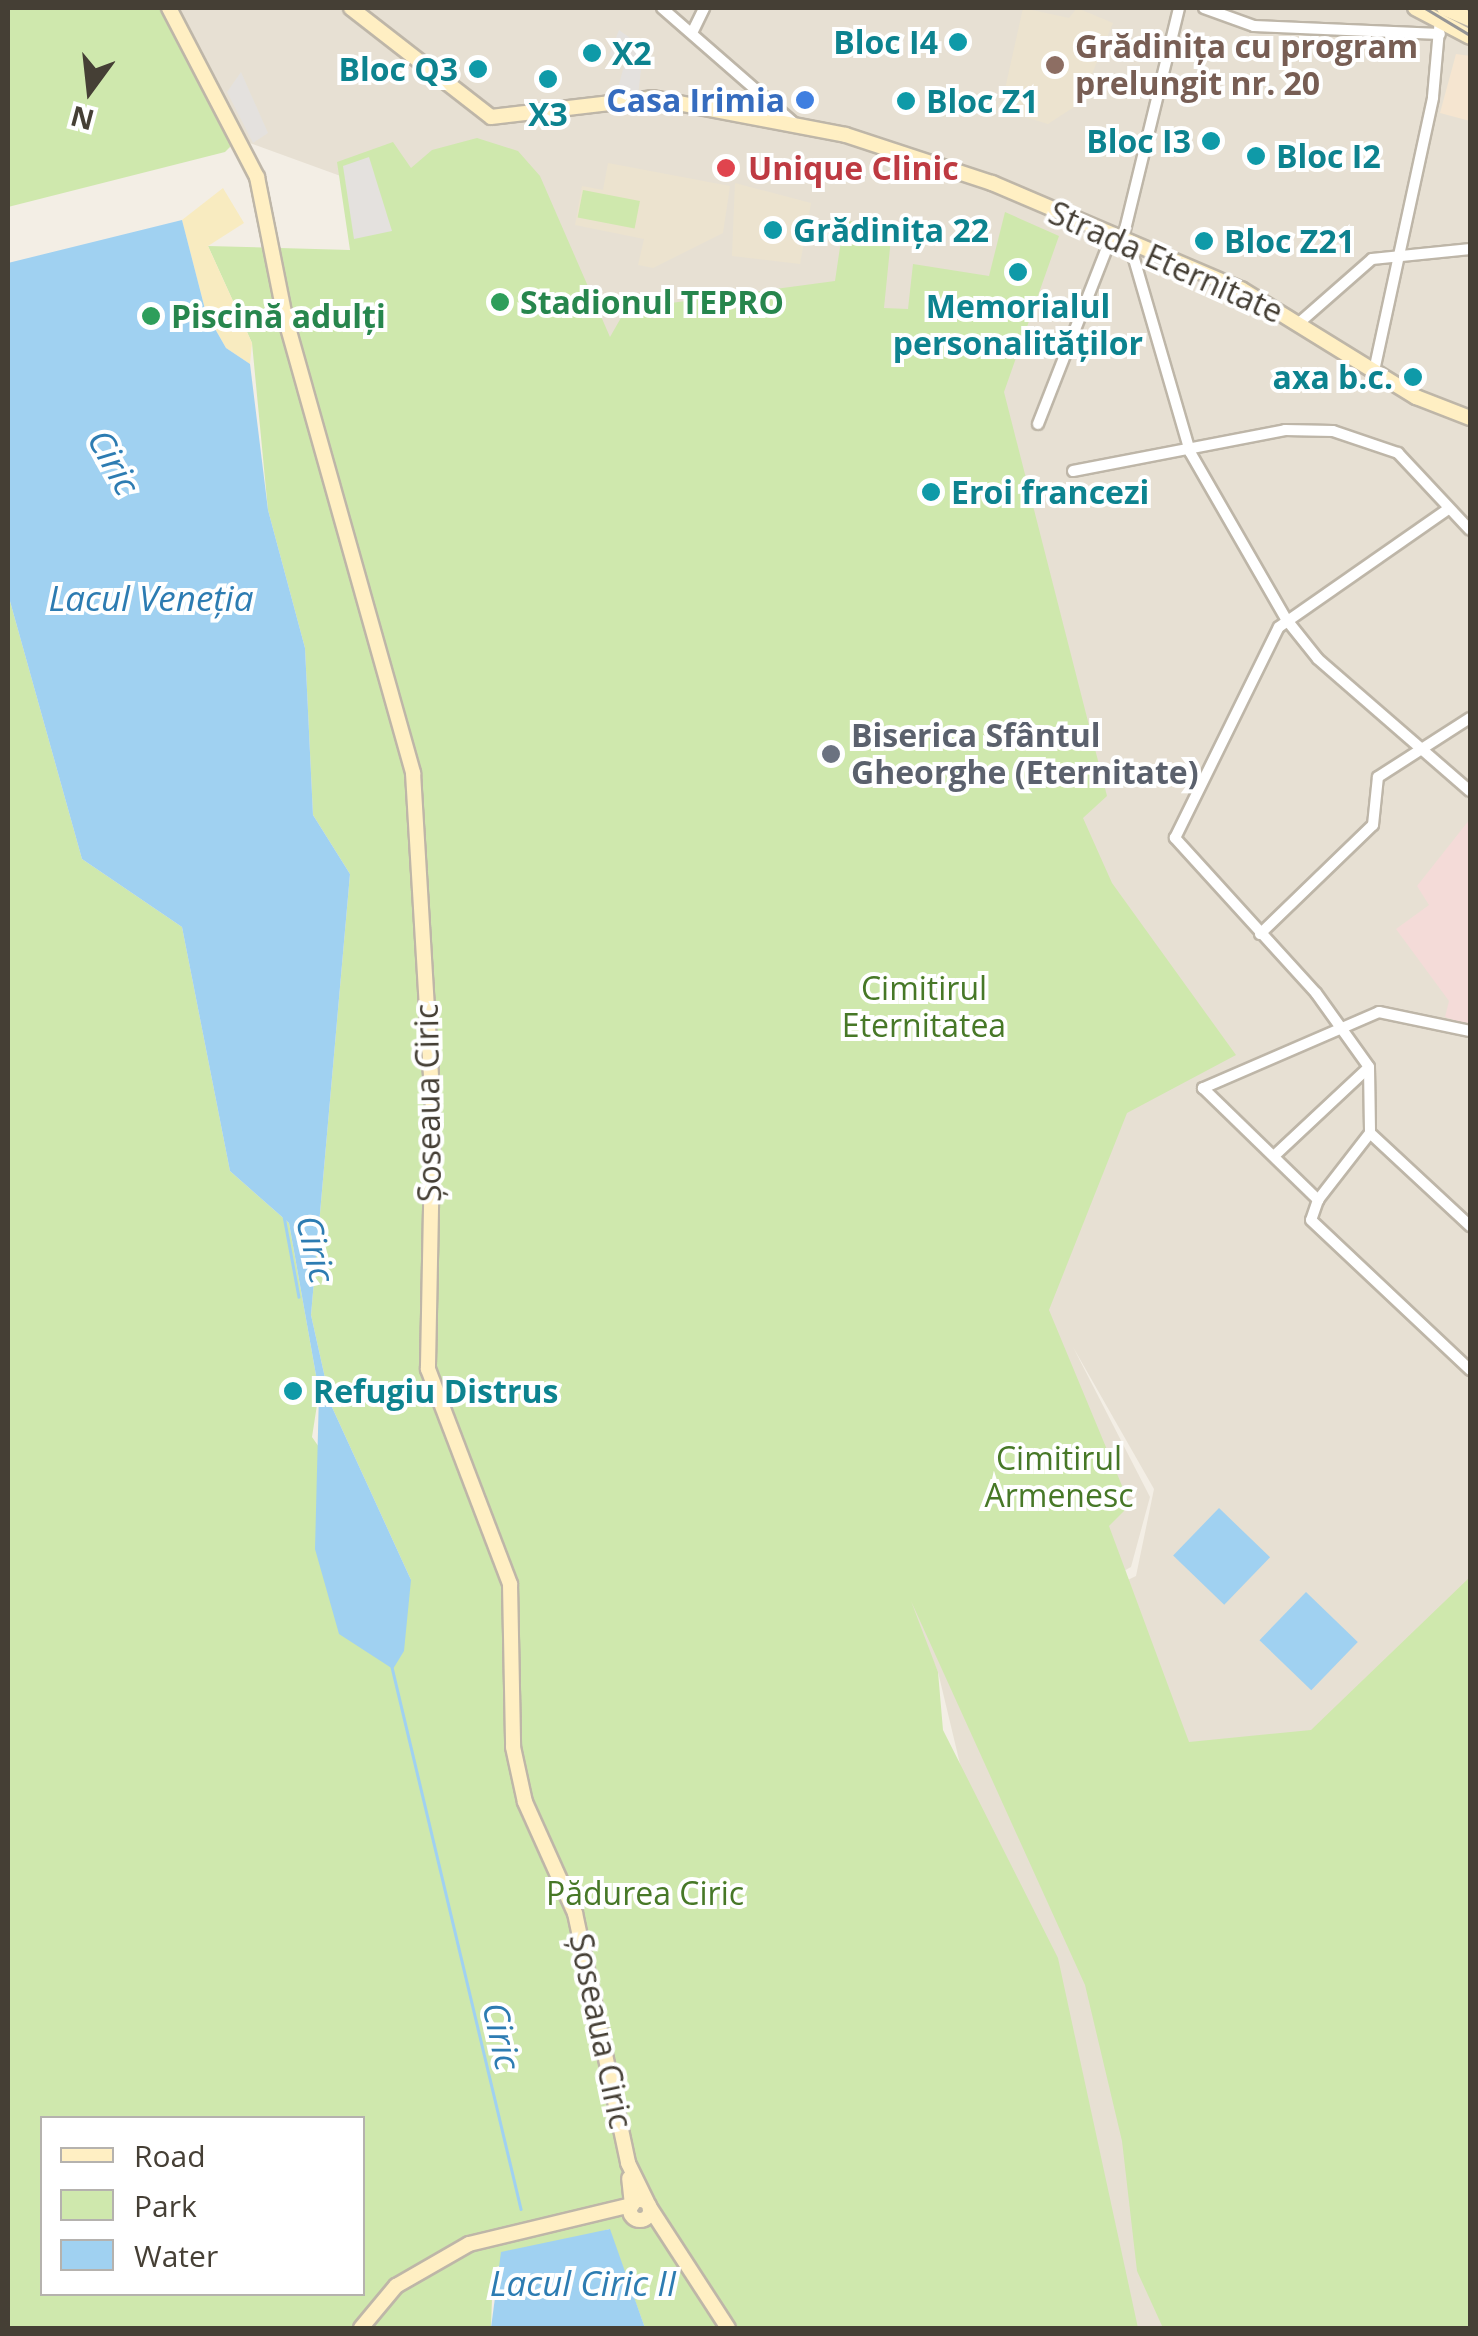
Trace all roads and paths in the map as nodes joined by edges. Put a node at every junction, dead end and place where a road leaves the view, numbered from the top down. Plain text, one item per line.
1 (168, 8) edge
2 (352, 8) edge
3 (662, 8) edge
4 (704, 8) edge
5 (1179, 8) edge
6 (1204, 8) edge
7 (1415, 8) edge
8 (1444, 8) edge
9 (1470, 20) edge
10 (1440, 30) junction
11 (692, 33) junction
12 (1470, 37) edge
13 (794, 123) junction
14 (1121, 241) junction
15 (1470, 250) edge
16 (1399, 254) junction
17 (1299, 323) junction
18 (1374, 371) junction
19 (1470, 418) edge
20 (1038, 424) dead end
21 (1190, 452) junction
22 (1073, 471) dead end
23 (1447, 510) junction
24 (1470, 530) edge
25 (1286, 619) junction
26 (1470, 718) edge
27 (1423, 743) junction
28 (1470, 791) edge
29 (1260, 934) junction
30 (1343, 1028) junction
31 (1470, 1032) edge
32 (1369, 1067) junction
33 (1370, 1133) junction
34 (1274, 1156) junction
35 (1318, 1200) junction
36 (1470, 1226) edge
37 (1470, 1370) edge
38 (641, 2211) junction
39 (362, 2328) edge
40 (728, 2328) edge

1 - 38 street, Șoseaua Ciric
2 - 13 street, Strada Eternitate
3 - 11 street
4 - 11 street
5 - 14 street
6 - 10 street
7 - 10 street
8 - 9 street
8 - 10 street
10 - 12 street
10 - 16 street
11 - 13 street
13 - 14 street, Strada Eternitate
14 - 17 street, Strada Eternitate
14 - 20 street
14 - 21 street
15 - 16 street
16 - 17 street
16 - 18 street
17 - 18 street, Strada Eternitate
18 - 19 street, Strada Eternitate
21 - 22 street
21 - 23 street
21 - 25 street
23 - 24 street
23 - 25 street
25 - 27 street
25 - 29 street
26 - 27 street
27 - 28 street
27 - 29 street
29 - 30 street
30 - 31 street
30 - 32 street
30 - 34 street
32 - 33 street
32 - 34 street
33 - 35 street
33 - 36 street
34 - 35 street
35 - 37 street
38 - 39 street
38 - 40 street

